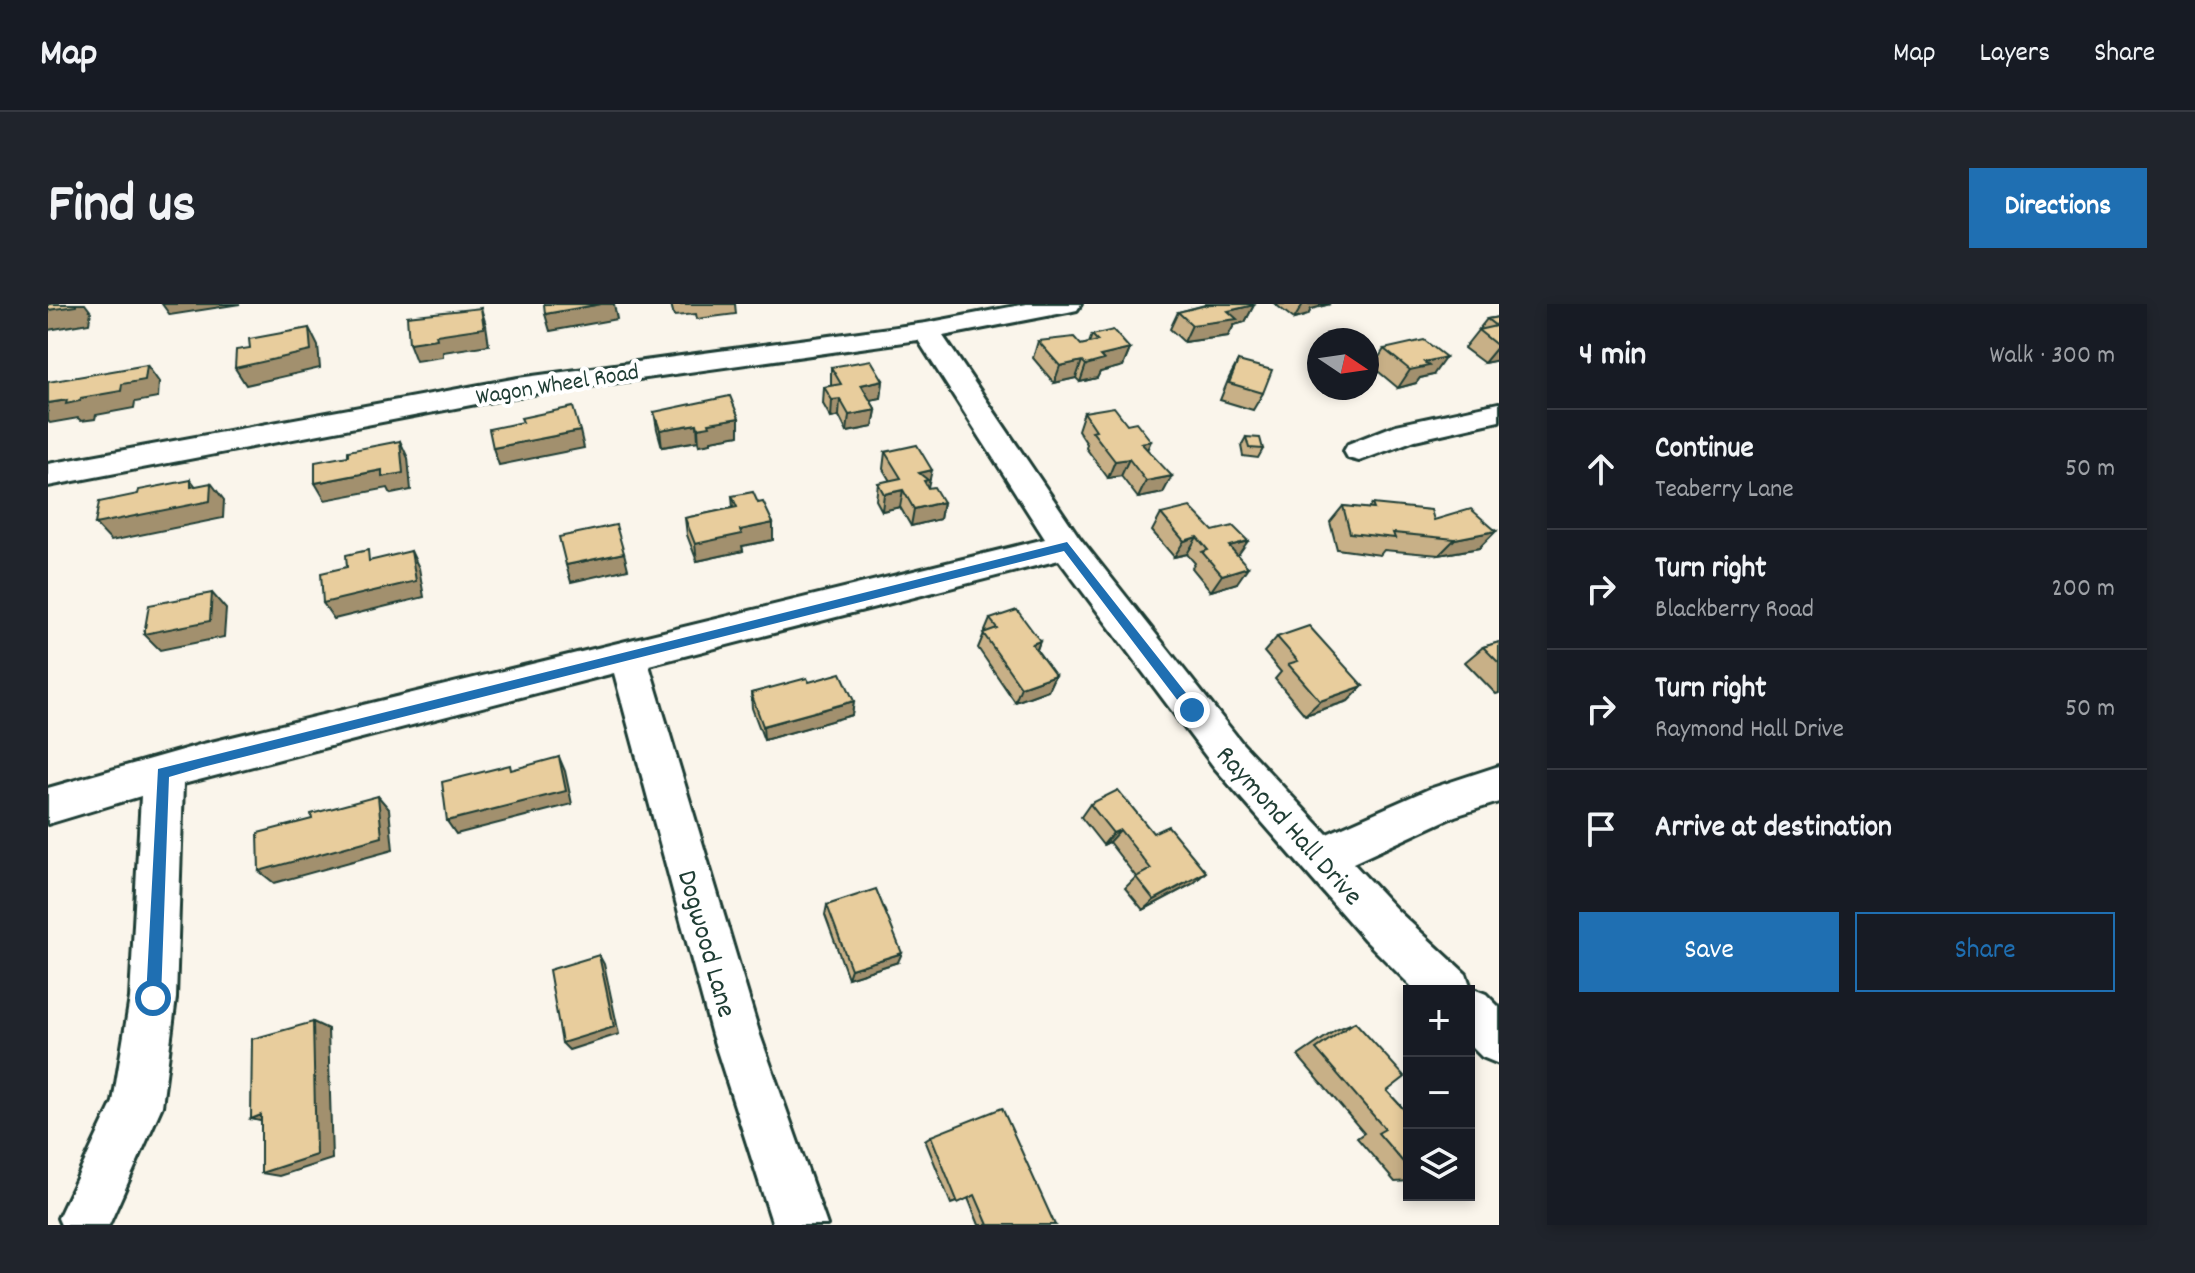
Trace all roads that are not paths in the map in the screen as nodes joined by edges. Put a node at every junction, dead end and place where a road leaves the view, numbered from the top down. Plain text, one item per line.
1 (1068, 304) edge
2 (926, 331) junction
3 (1499, 412) edge
4 (1359, 451) dead end
5 (48, 475) edge
6 (1067, 546) junction
7 (628, 657) junction
8 (163, 773) junction
9 (1499, 784) edge
10 (48, 806) edge
11 (1319, 858) junction
12 (1443, 985) edge
13 (1475, 1017) edge
14 (1499, 1040) edge
15 (85, 1218) dead end
16 (800, 1225) edge

1 - 2 street, Wagon Wheel Road
2 - 5 street, Wagon Wheel Road
2 - 6 street, Raymond Hall Drive
3 - 4 street
6 - 7 street
6 - 11 street, Raymond Hall Drive
7 - 8 street
7 - 16 street, Dogwood Lane
8 - 10 street
8 - 15 street
9 - 11 street
11 - 12 street, Raymond Hall Drive
13 - 14 street

